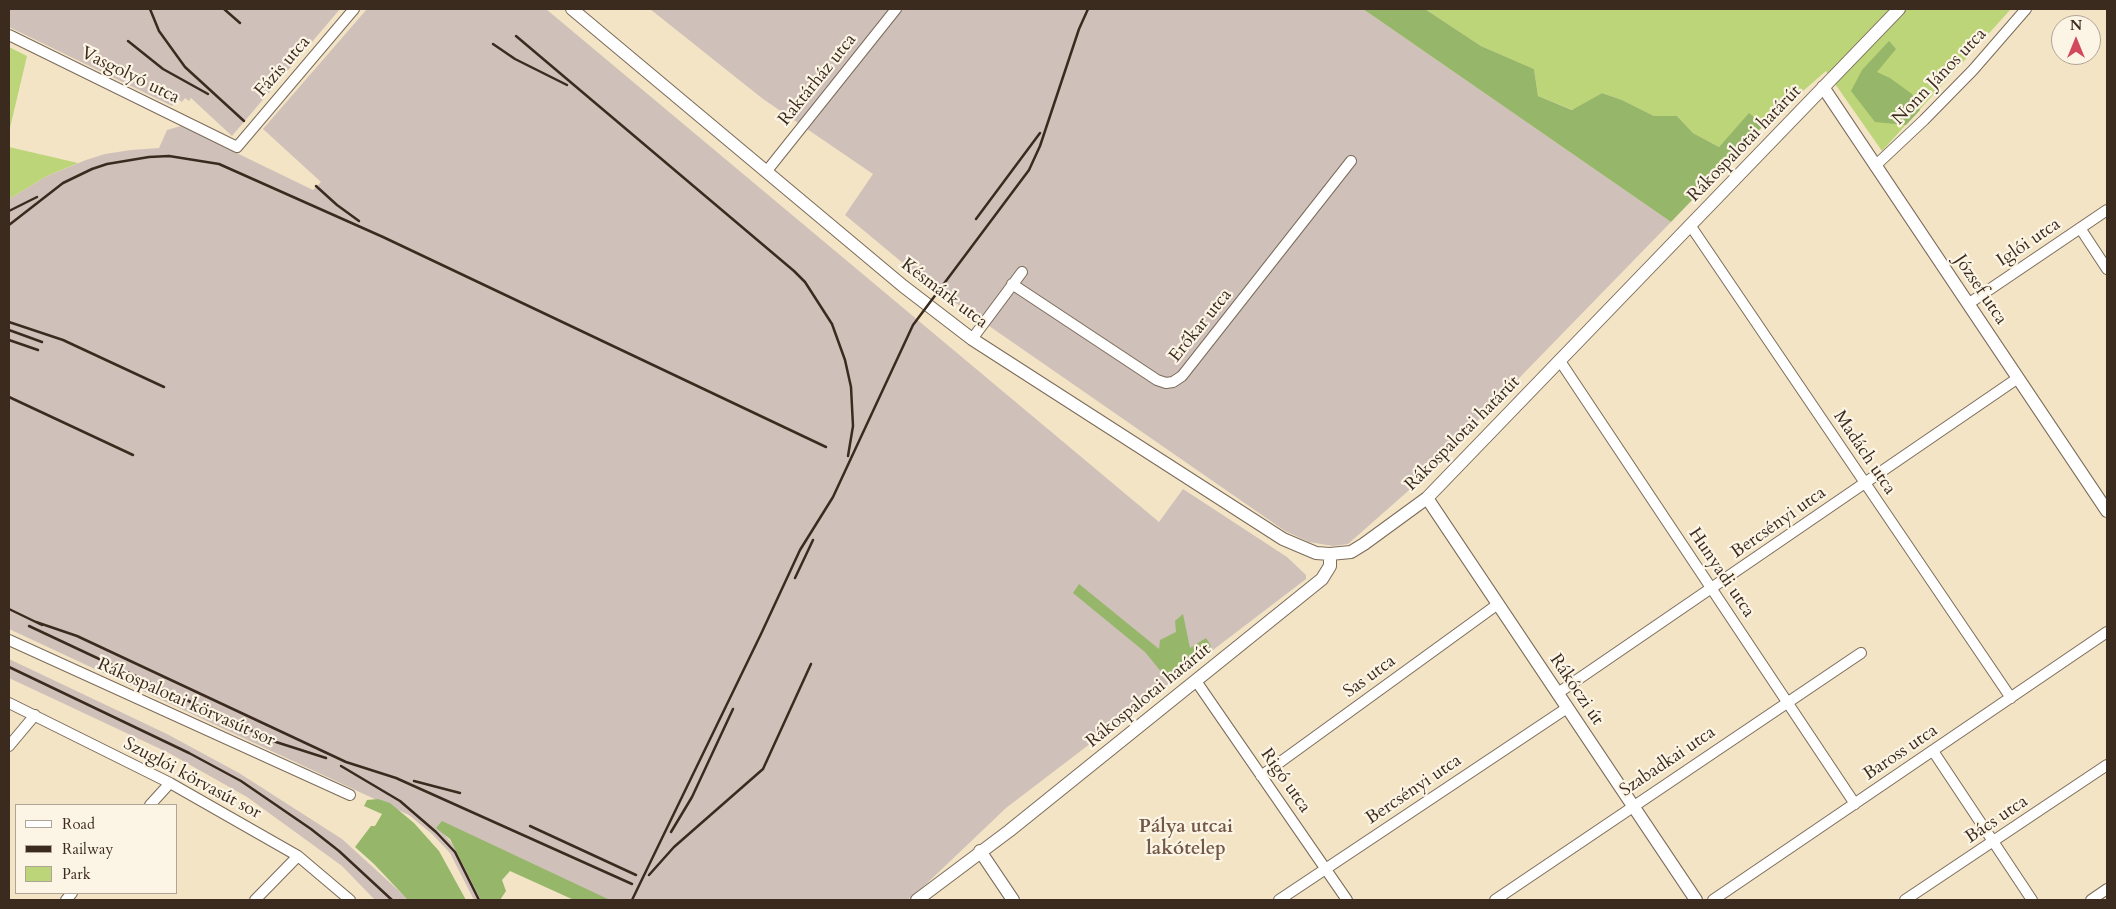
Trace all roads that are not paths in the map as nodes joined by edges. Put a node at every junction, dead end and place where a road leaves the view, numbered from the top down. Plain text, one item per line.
1 (354, 9) edge
2 (572, 9) edge
3 (896, 9) edge
4 (1899, 9) edge
5 (2026, 9) edge
6 (9, 34) edge
7 (1823, 88) junction
8 (237, 146) joint
9 (1351, 161) dead end
10 (1875, 166) junction
11 (766, 172) junction
12 (2107, 210) edge
13 (1690, 225) junction
14 (2080, 228) junction
15 (2107, 268) edge
16 (1022, 272) dead end
17 (1012, 284) junction
18 (1968, 304) junction
19 (972, 339) junction
20 (1560, 361) junction
21 (2018, 378) junction
22 (1865, 484) junction
23 (1428, 498) junction
24 (2107, 511) edge
25 (1330, 554) junction
26 (1712, 589) junction
27 (1498, 604) junction
28 (2107, 632) edge
29 (9, 640) edge
30 (1861, 653) dead end
31 (1196, 680) junction
32 (1558, 694) junction
33 (2011, 698) junction
34 (1786, 702) junction
35 (9, 703) edge
36 (1567, 708) junction
37 (35, 715) junction
38 (9, 746) edge
39 (1933, 750) junction
40 (2107, 765) edge
41 (1262, 776) junction
42 (170, 783) junction
43 (350, 795) dead end
44 (151, 804) edge
45 (1854, 804) junction
46 (1633, 806) junction
47 (1994, 842) junction
48 (980, 851) junction
49 (298, 856) junction
50 (1326, 869) junction
51 (2107, 890) edge
52 (255, 900) edge
53 (350, 900) edge
54 (917, 900) edge
55 (1013, 900) edge
56 (1279, 900) edge
57 (1348, 900) edge
58 (1495, 900) edge
59 (1696, 900) edge
60 (1713, 900) edge
61 (1905, 900) edge
62 (2032, 900) edge
63 (2091, 900) edge

1 - 8 street, Fázis utca
2 - 11 street, Késmárk utca
3 - 11 street, Raktárház utca
4 - 7 street, Rákospalotai határút
5 - 10 street, Nonn János utca
6 - 8 street, Vasgolyó utca
7 - 10 street, József utca
7 - 13 street, Rákospalotai határút
9 - 17 street, Erőkar utca
10 - 18 street, József utca
11 - 19 street, Késmárk utca
12 - 14 street, Iglói utca
13 - 20 street, Rákospalotai határút
13 - 22 street, Madách utca
14 - 15 street
14 - 18 street, Iglói utca
16 - 17 street
17 - 19 street
18 - 21 street, József utca
19 - 25 street, Késmárk utca
20 - 23 street, Rákospalotai határút
20 - 26 street, Hunyadi utca
21 - 22 street, Bercsényi utca
21 - 24 street, József utca
22 - 26 street, Bercsényi utca
22 - 33 street, Madách utca
23 - 25 street, Rákospalotai határút
23 - 27 street, Rákóczi út
25 - 31 street, Rákospalotai határút
26 - 32 street, Bercsényi utca
26 - 34 street, Hunyadi utca
27 - 32 street, Rákóczi út
27 - 41 street, Sas utca
28 - 33 street, Baross utca
29 - 43 street, Rákospalotai körvasút sor
30 - 34 street, Szabadkai utca
31 - 41 street, Rigó utca
31 - 48 street, Rákospalotai határút
32 - 36 street, Rákóczi út
33 - 39 street, Baross utca
34 - 45 street, Hunyadi utca
34 - 46 street, Szabadkai utca
35 - 37 street, Szuglói körvasút sor
36 - 46 street, Rákóczi út
36 - 50 street, Bercsényi utca
37 - 38 street
37 - 42 street, Szuglói körvasút sor
39 - 45 street, Baross utca
39 - 47 street
40 - 47 street, Bács utca
41 - 50 street, Rigó utca
42 - 44 street
42 - 49 street, Szuglói körvasút sor
45 - 60 street, Baross utca
46 - 58 street, Szabadkai utca
46 - 59 street, Rákóczi út
47 - 61 street, Bács utca
47 - 62 street
48 - 54 street, Rákospalotai határút
48 - 55 street
49 - 52 street
49 - 53 street, Szuglói körvasút sor
50 - 56 street, Bercsényi utca
50 - 57 street, Rigó utca
51 - 63 street

